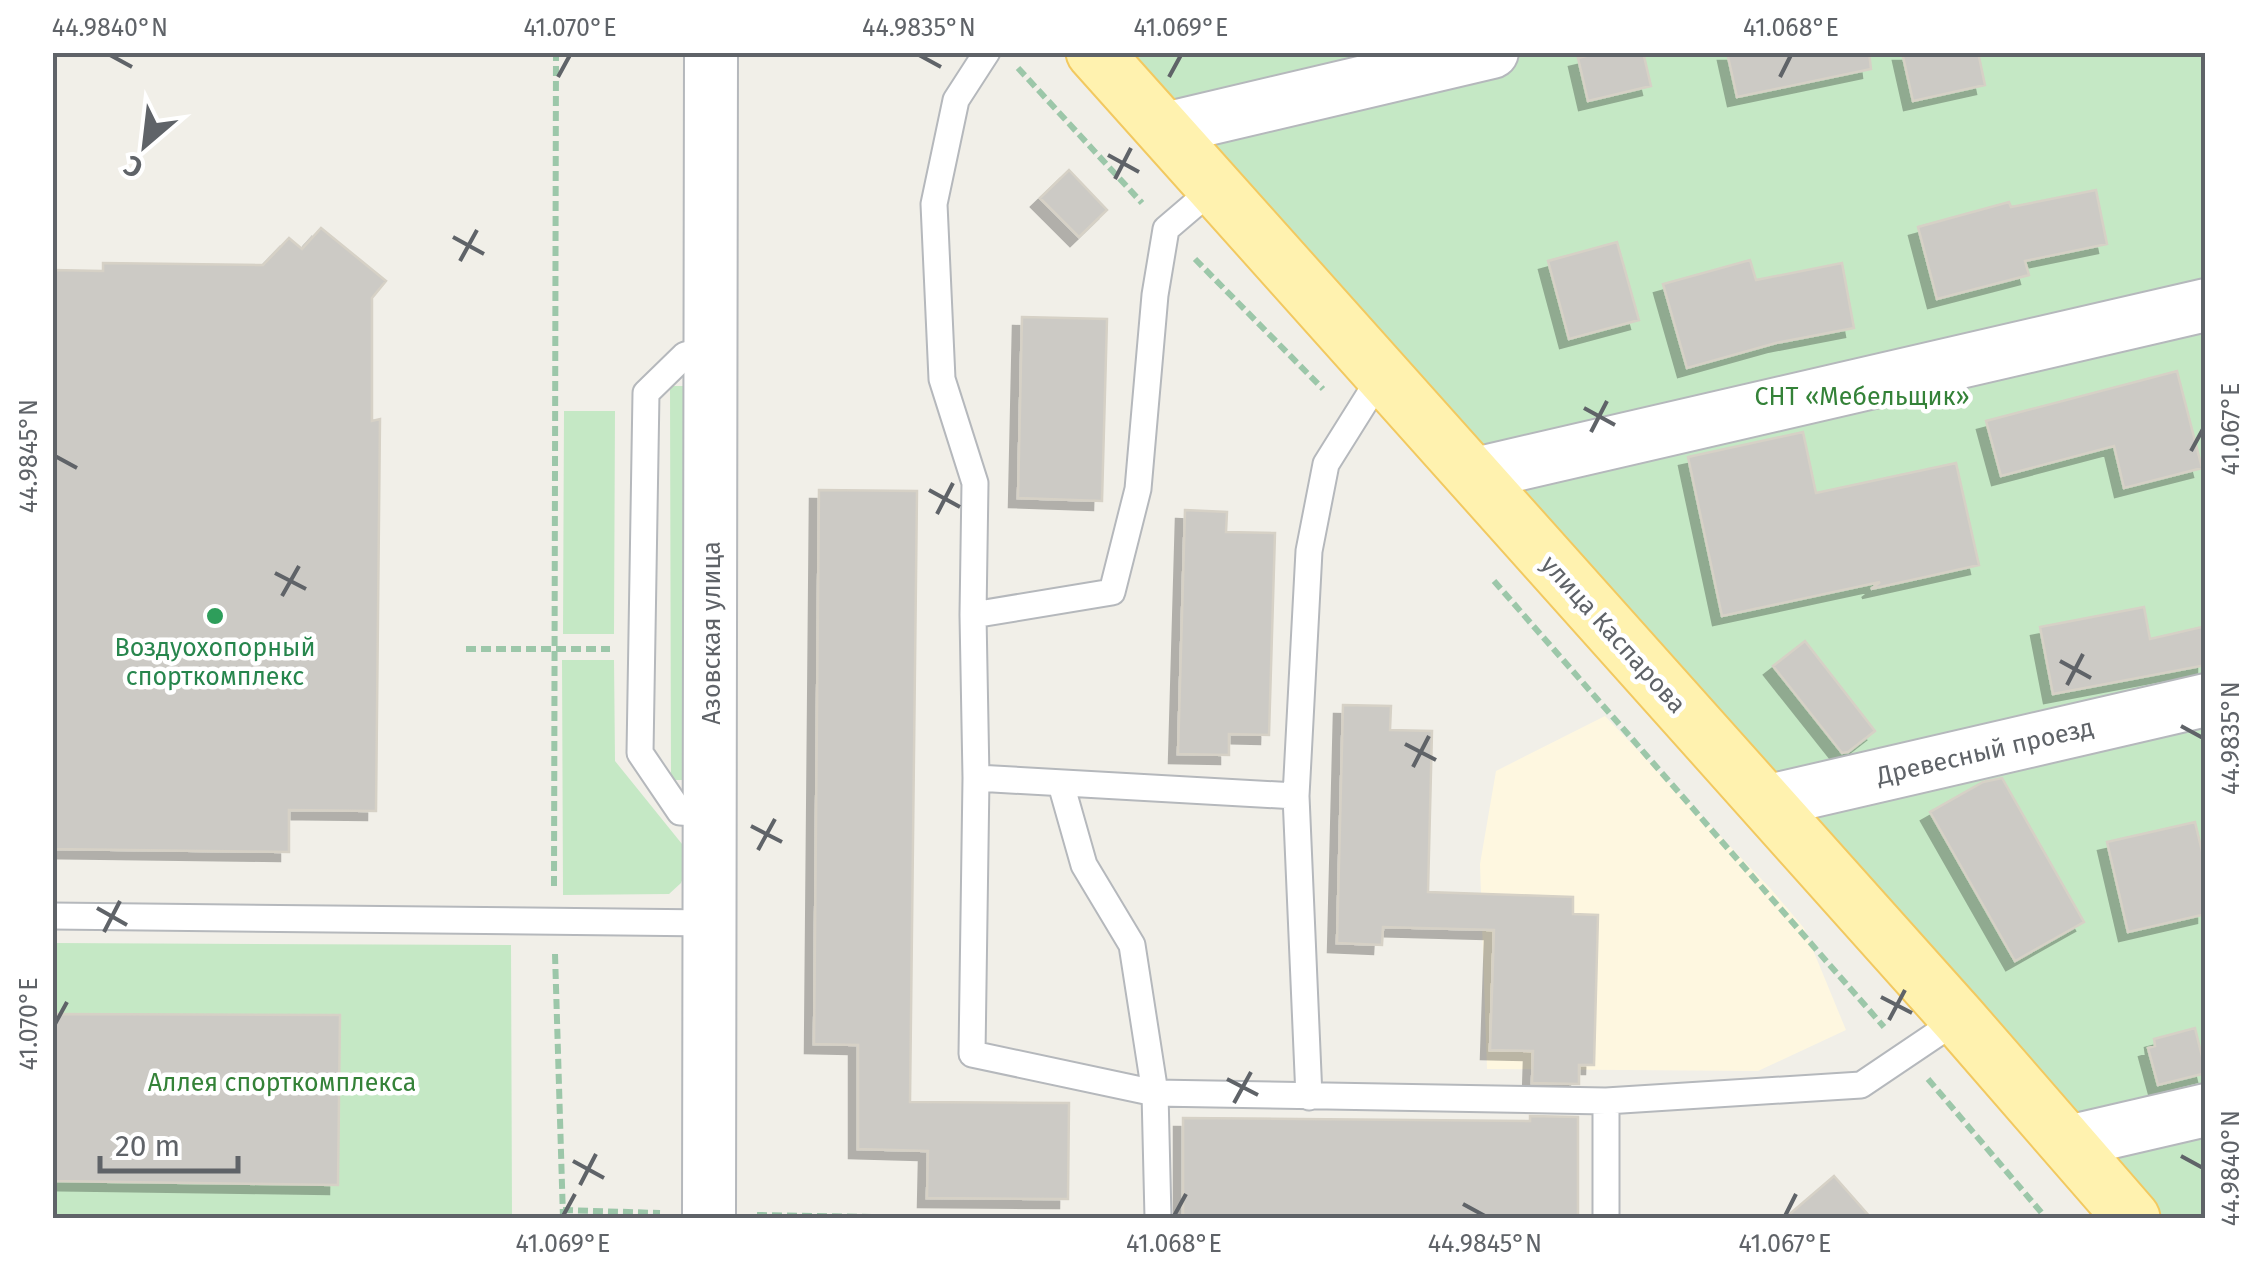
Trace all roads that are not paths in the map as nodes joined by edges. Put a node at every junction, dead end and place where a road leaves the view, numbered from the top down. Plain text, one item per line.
1 (711, 52) edge
2 (987, 52) edge
3 (1094, 52) edge
4 (1492, 52) edge
5 (1165, 129) junction
6 (1214, 188) junction
7 (2206, 304) edge
8 (711, 348) junction
9 (1384, 373) junction
10 (1471, 475) junction
11 (973, 615) junction
12 (2206, 700) edge
13 (976, 778) junction
14 (1061, 784) junction
15 (1296, 796) junction
16 (1765, 802) junction
17 (710, 814) junction
18 (52, 916) edge
19 (710, 923) junction
20 (1959, 1019) junction
21 (1155, 1092) junction
22 (1309, 1097) junction
23 (1606, 1101) junction
24 (2206, 1110) edge
25 (2068, 1142) junction
26 (709, 1214) road end
27 (1158, 1218) edge
28 (1606, 1218) edge
29 (2132, 1218) edge

1 - 8 street, Азовская улица
2 - 11 lane
3 - 5 main road, улица Каспарова
4 - 5 street
5 - 6 main road, улица Каспарова
6 - 9 main road, улица Каспарова
6 - 11 lane
7 - 10 street
8 - 17 street, Азовская улица
8 - 17 lane
9 - 10 main road, улица Каспарова
9 - 15 lane
10 - 16 main road, улица Каспарова
11 - 13 lane
12 - 16 street, Древесный проезд
13 - 14 lane
13 - 21 lane
14 - 15 lane
14 - 21 lane
15 - 22 lane
16 - 20 main road, улица Каспарова
17 - 19 street, Азовская улица
18 - 19 lane
19 - 26 street, Азовская улица
20 - 23 lane
20 - 25 main road, улица Каспарова
21 - 22 lane
21 - 27 lane
22 - 23 lane
23 - 28 lane
24 - 25 street
25 - 29 main road, улица Каспарова

